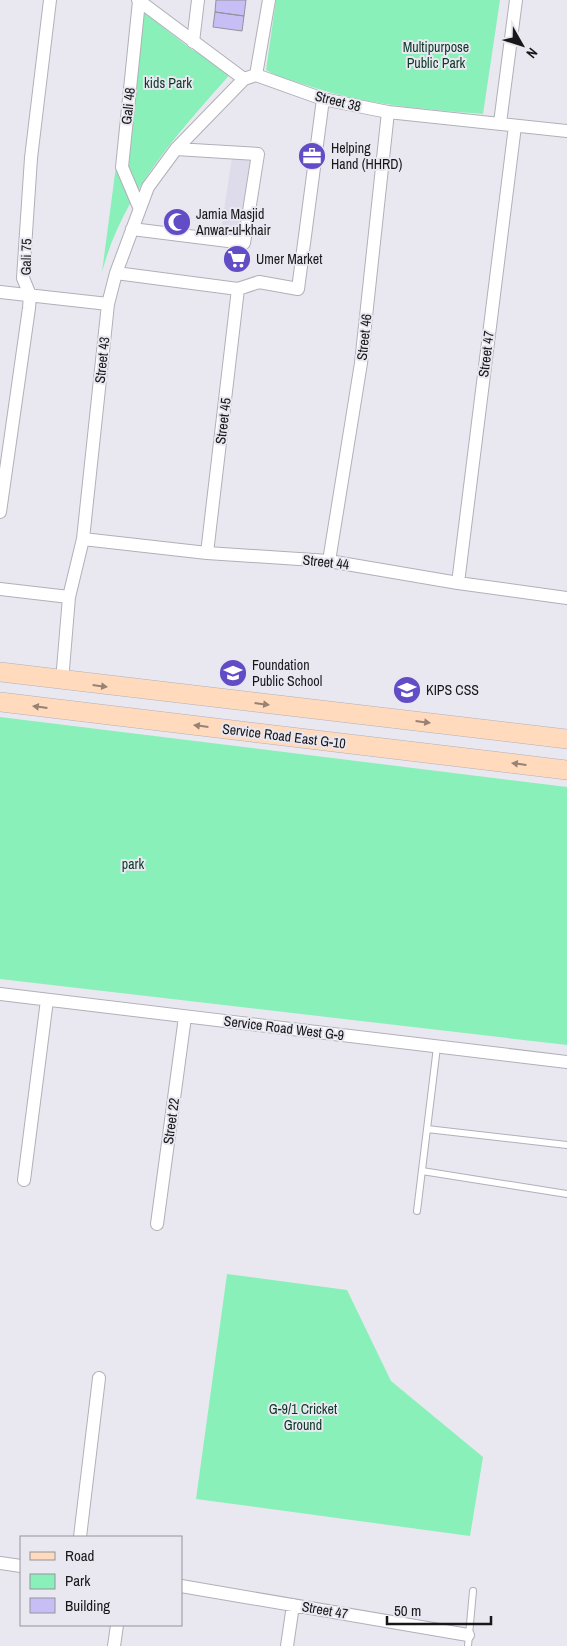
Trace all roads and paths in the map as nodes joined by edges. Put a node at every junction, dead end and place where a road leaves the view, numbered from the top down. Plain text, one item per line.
1 (50, 0) edge
2 (139, 0) edge
3 (198, 0) edge
4 (269, 0) edge
5 (516, 0) edge
6 (193, 42) junction
7 (250, 77) junction
8 (323, 99) junction
9 (388, 112) junction
10 (500, 123) junction
11 (515, 126) junction
12 (567, 131) edge
13 (176, 149) junction
14 (139, 207) junction
15 (132, 229) junction
16 (116, 273) junction
17 (238, 289) junction
18 (0, 292) edge
19 (30, 295) junction
20 (108, 304) junction
21 (0, 512) edge
22 (83, 539) junction
23 (207, 554) junction
24 (329, 561) junction
25 (458, 583) junction
26 (0, 589) edge
27 (69, 597) junction
28 (567, 598) edge
29 (0, 672) edge
30 (62, 681) junction
31 (0, 702) edge
32 (567, 739) edge
33 (567, 770) edge
34 (0, 994) edge
35 (47, 1000) junction
36 (185, 1017) junction
37 (437, 1047) junction
38 (567, 1062) edge
39 (427, 1130) junction
40 (567, 1145) edge
41 (422, 1171) junction
42 (24, 1180) dead end
43 (567, 1194) edge
44 (416, 1211) dead end
45 (157, 1224) dead end
46 (99, 1378) dead end
47 (80, 1536) edge
48 (0, 1563) edge
49 (20, 1566) edge
50 (182, 1586) edge
51 (473, 1591) dead end
52 (293, 1605) junction
53 (117, 1626) edge
54 (468, 1640) edge
55 (114, 1646) edge
56 (287, 1646) edge

1 - 19 street, Gali 75
2 - 6 street, Street 38
2 - 14 street, Gali 48
3 - 6 street
4 - 7 street
5 - 10 street
6 - 7 street, Street 38
7 - 8 street, Street 38
7 - 13 street, Street 43
8 - 9 street, Street 38
8 - 17 street
9 - 10 street, Street 38
9 - 24 street, Street 46
10 - 11 street, Street 38
11 - 12 street, Street 38
11 - 25 street, Street 47
13 - 14 street, Street 43
13 - 15 street
14 - 15 street, Street 43
15 - 16 street, Street 43
16 - 17 street
16 - 20 street, Street 43
17 - 23 street, Street 45
18 - 19 street
19 - 20 street
19 - 21 street, Gali 75
20 - 22 street, Street 43
22 - 23 street, Street 44
22 - 27 street, Street 43
23 - 24 street, Street 44
24 - 25 street, Street 44
25 - 28 street, Street 44
26 - 27 street
27 - 30 street, Street 43
29 - 30 main road, Service Road East G-10
30 -> 32 main road, Service Road East G-10
33 -> 31 main road, Service Road East G-10
34 - 35 street, Service Road West G-9
35 - 36 street, Service Road West G-9
35 - 42 street
36 - 37 street, Service Road West G-9
36 - 45 street, Street 22
37 - 38 street, Service Road West G-9
37 - 39 lane
39 - 40 lane
39 - 41 lane
41 - 43 lane
41 - 44 lane
46 - 47 street
48 - 49 street
50 - 52 street, Street 47
51 - 54 lane
52 - 54 street, Street 47
52 - 56 street
53 - 55 street

